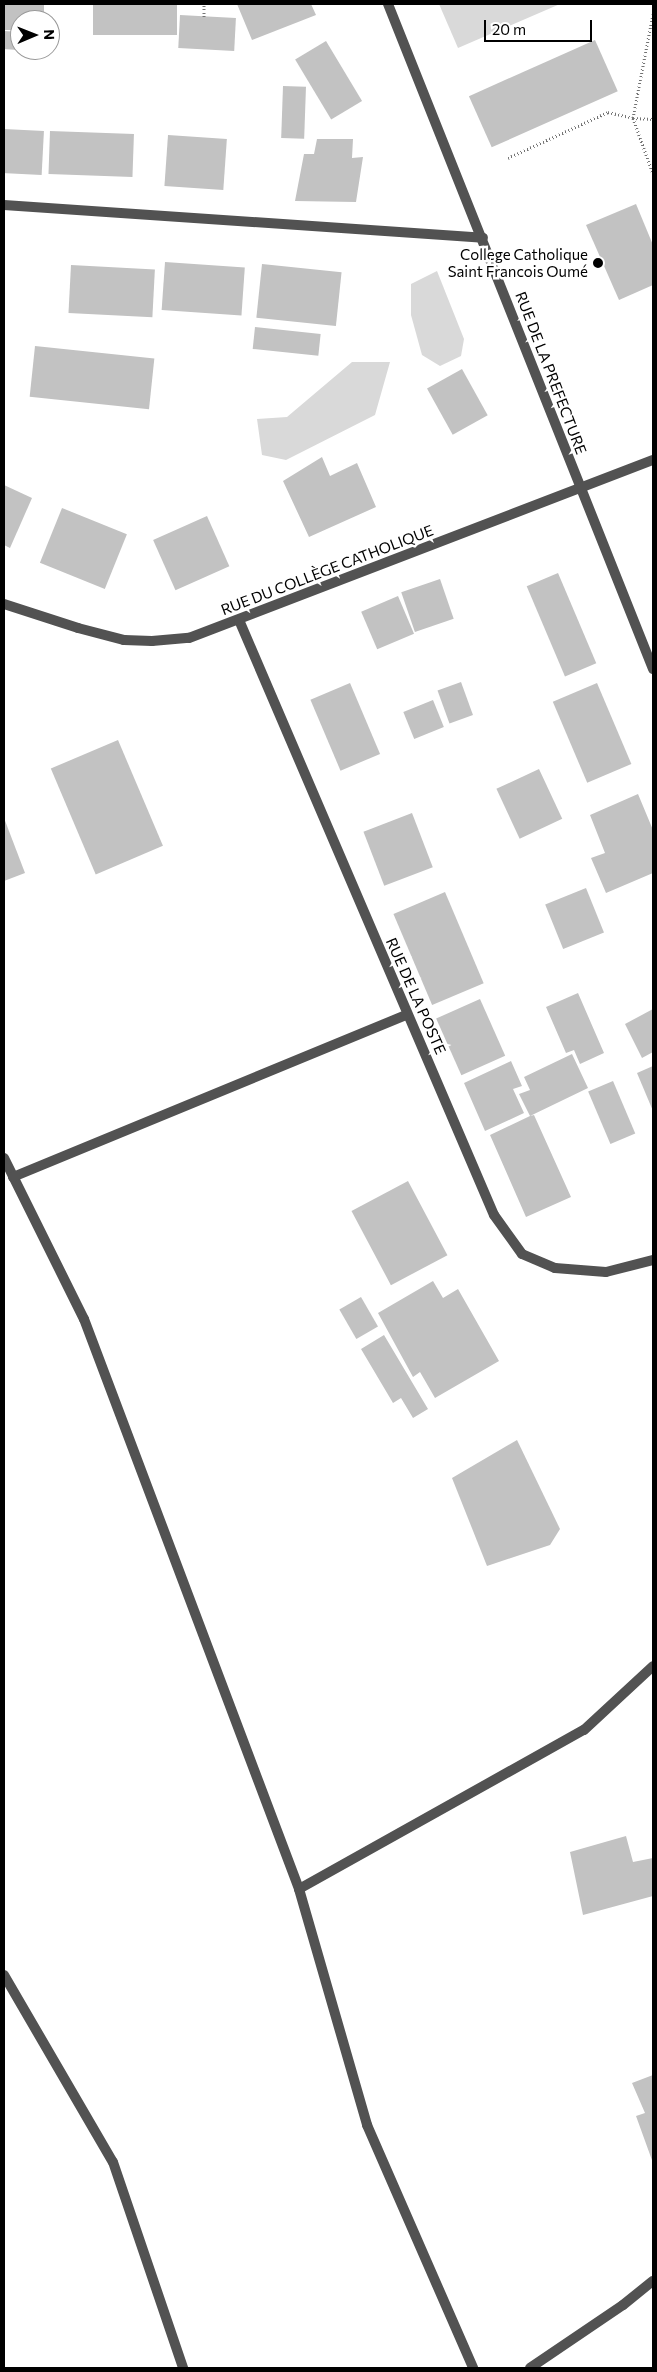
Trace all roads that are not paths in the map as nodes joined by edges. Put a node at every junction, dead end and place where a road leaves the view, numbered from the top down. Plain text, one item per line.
1 (388, 4) edge
2 (4, 205) edge
3 (483, 238) junction
4 (653, 460) edge
5 (580, 490) junction
6 (4, 604) edge
7 (239, 620) junction
8 (653, 669) edge
9 (407, 1015) junction
10 (4, 1158) edge
11 (13, 1177) junction
12 (653, 1260) edge
13 (653, 1666) edge
14 (298, 1889) junction
15 (4, 1975) edge
16 (653, 2281) edge
17 (183, 2368) edge
18 (473, 2368) edge
19 (530, 2368) edge

1 - 3 street, RUE DE LA PREFECTURE
2 - 3 street
3 - 5 street, RUE DE LA PREFECTURE
4 - 5 street, RUE DU COLLÈGE CATHOLIQUE
5 - 7 street, RUE DU COLLÈGE CATHOLIQUE
5 - 8 street, RUE DE LA PREFECTURE
6 - 7 street, RUE DU COLLÈGE CATHOLIQUE
7 - 9 street, RUE DE LA POSTE
9 - 11 street
9 - 12 street, RUE DE LA POSTE
10 - 11 street
11 - 14 street
13 - 14 street
14 - 18 street
15 - 17 street
16 - 19 street

